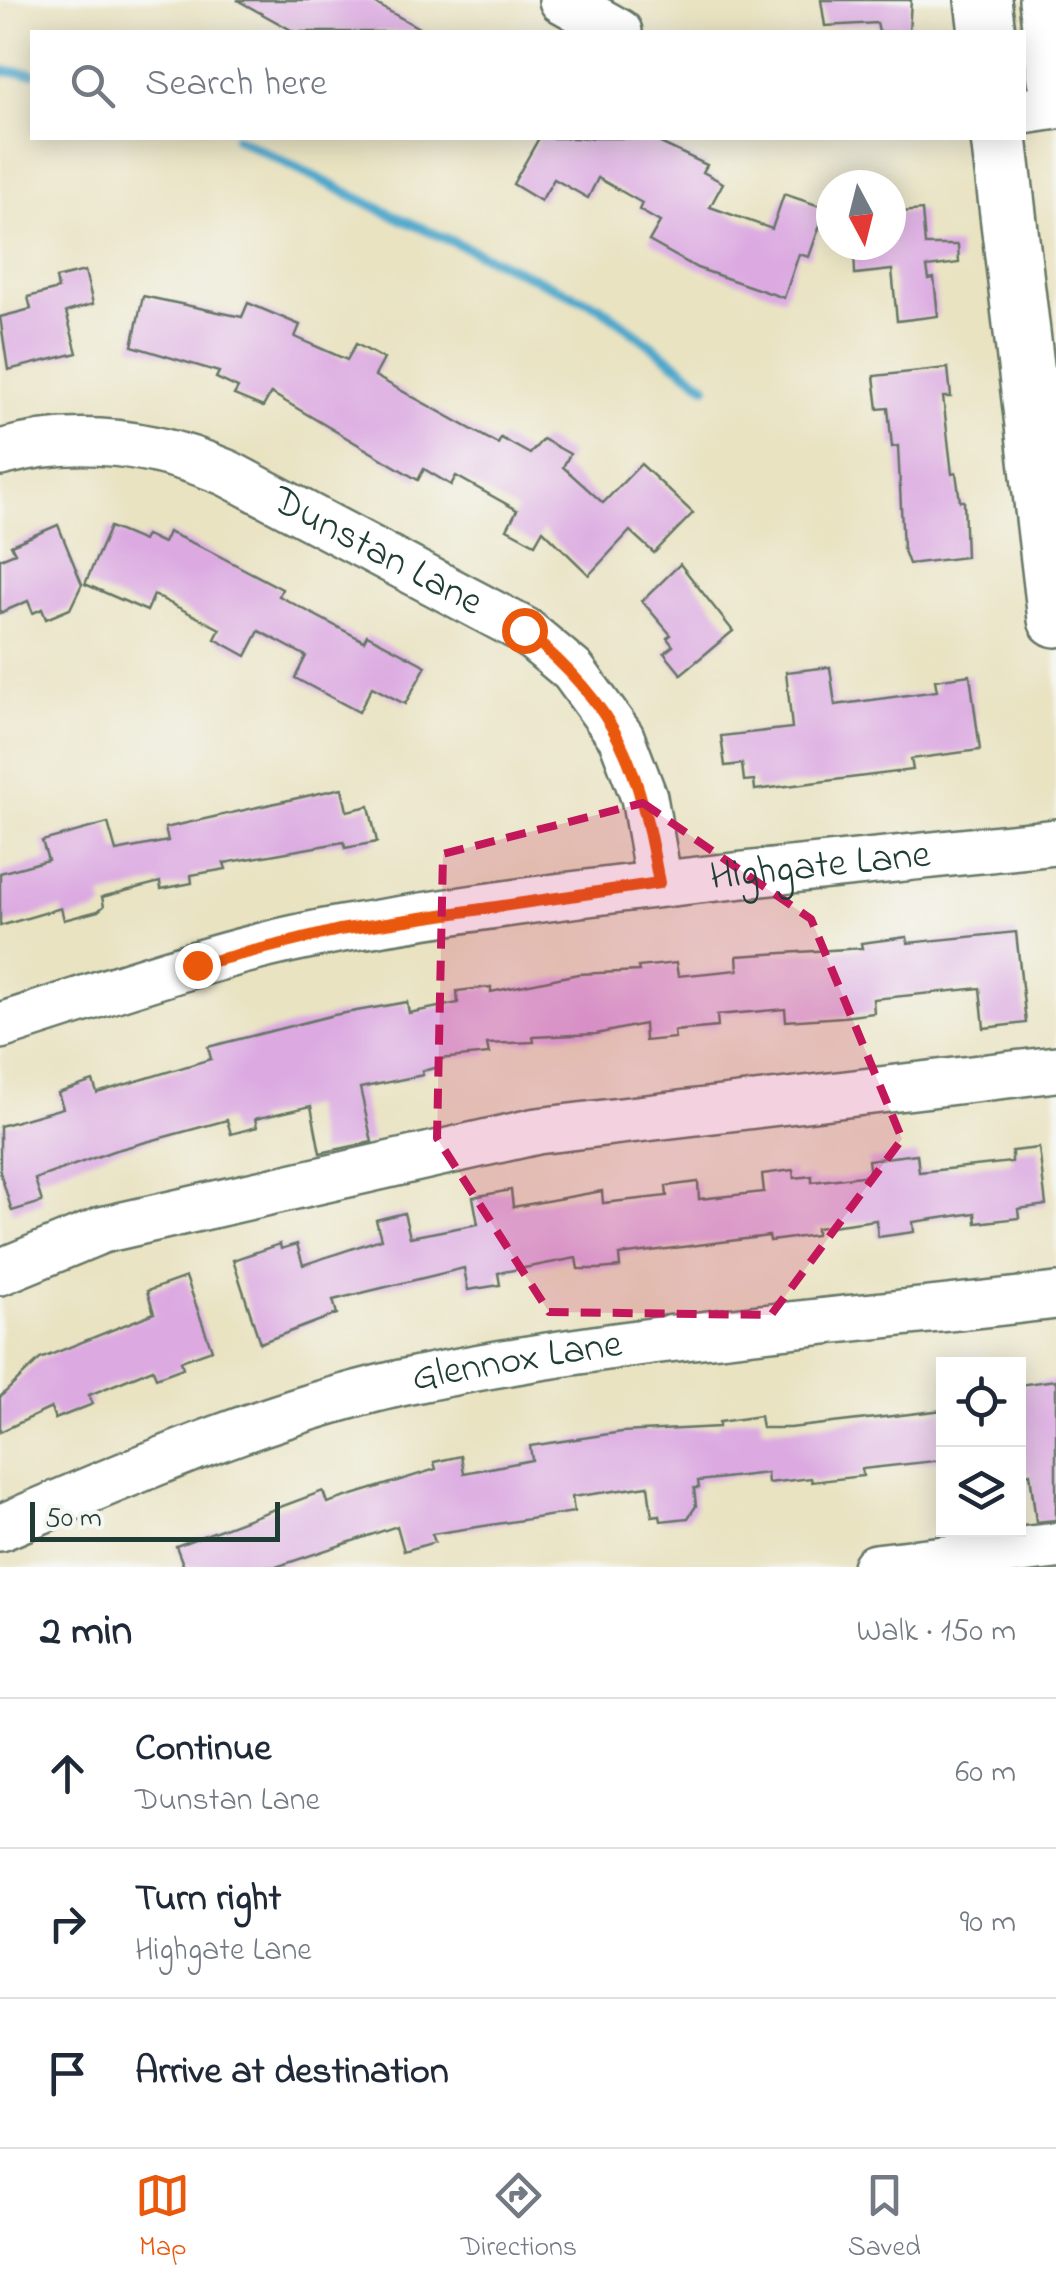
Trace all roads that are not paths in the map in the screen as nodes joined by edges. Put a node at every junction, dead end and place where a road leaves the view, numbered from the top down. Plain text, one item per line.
1 (562, 0) edge
2 (983, 0) edge
3 (1047, 0) edge
4 (615, 30) edge
5 (986, 30) edge
6 (1056, 78) edge
7 (1056, 106) edge
8 (1026, 111) edge
9 (999, 140) edge
10 (0, 453) edge
11 (1056, 619) edge
12 (1056, 842) edge
13 (659, 883) junction
14 (0, 1026) edge
15 (1056, 1069) edge
16 (0, 1272) edge
17 (1056, 1296) edge
18 (0, 1528) edge
19 (1056, 1546) edge
20 (875, 1567) edge

1 - 4 street
2 - 5 main road
3 - 6 main road
7 - 8 street
9 - 11 main road
10 - 13 street, Dunstan Lane
12 - 13 street, Highgate Lane
13 - 14 street, Highgate Lane
15 - 16 street
17 - 18 street, Glennox Lane
19 - 20 street

